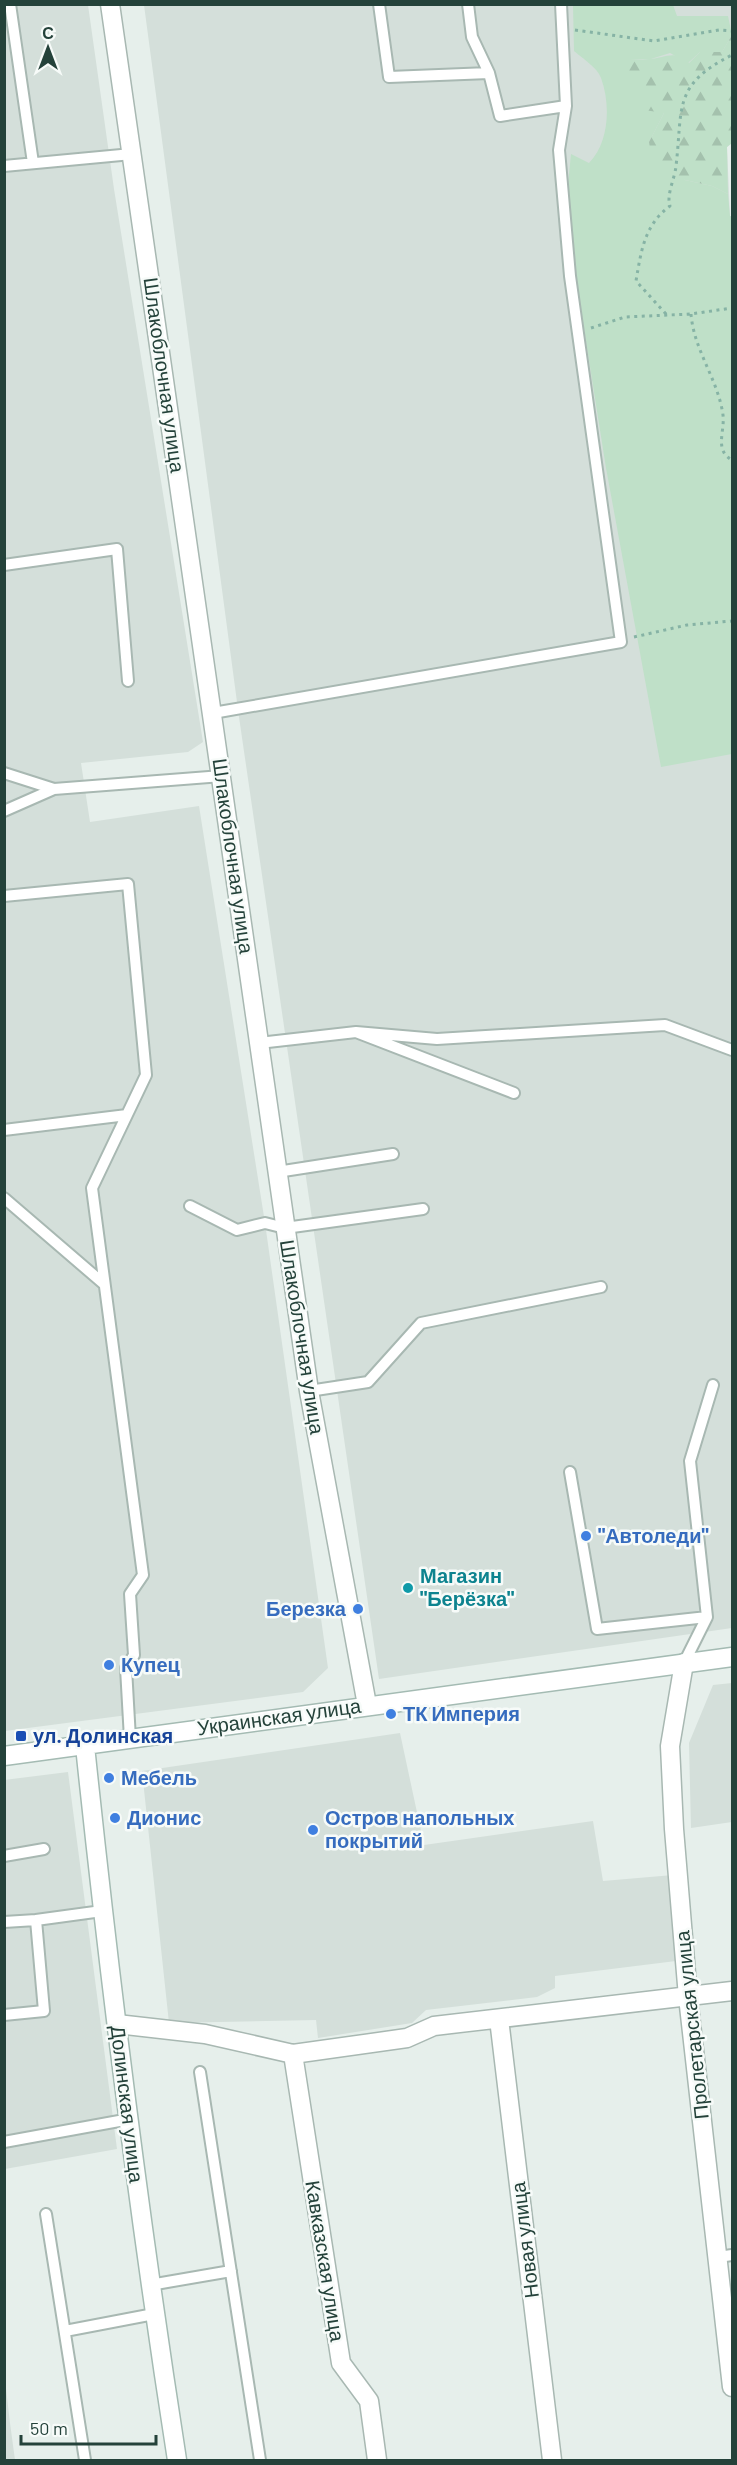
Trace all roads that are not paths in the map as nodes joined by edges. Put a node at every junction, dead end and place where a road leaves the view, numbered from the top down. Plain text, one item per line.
1 (10, 4) edge
2 (110, 4) edge
3 (380, 4) edge
4 (468, 4) edge
5 (561, 4) edge
6 (489, 73) junction
7 (566, 106) junction
8 (132, 154) junction
9 (33, 163) junction
10 (4, 166) edge
11 (4, 565) edge
12 (128, 681) dead end
13 (213, 713) junction
14 (4, 773) edge
15 (222, 776) junction
16 (54, 789) junction
17 (4, 811) edge
18 (4, 896) edge
19 (356, 1032) junction
20 (260, 1043) junction
21 (732, 1050) edge
22 (513, 1093) dead end
23 (127, 1115) junction
24 (4, 1130) edge
25 (393, 1154) dead end
26 (277, 1172) junction
27 (4, 1198) edge
28 (190, 1206) dead end
29 (423, 1209) dead end
30 (285, 1228) junction
31 (104, 1284) junction
32 (601, 1287) dead end
33 (714, 1385) dead end
34 (309, 1391) junction
35 (570, 1472) dead end
36 (707, 1617) junction
37 (732, 1657) edge
38 (684, 1663) junction
39 (367, 1705) junction
40 (130, 1739) junction
41 (85, 1746) junction
42 (4, 1756) edge
43 (44, 1850) dead end
44 (4, 1856) edge
45 (102, 1911) junction
46 (36, 1920) junction
47 (4, 1922) edge
48 (732, 1991) edge
49 (688, 1997) junction
50 (4, 2015) edge
51 (499, 2019) junction
52 (117, 2024) junction
53 (293, 2054) junction
54 (200, 2072) dead end
55 (130, 2119) junction
56 (4, 2142) edge
57 (46, 2214) dead end
58 (725, 2256) edge
59 (231, 2271) junction
60 (150, 2285) junction
61 (154, 2314) junction
62 (65, 2331) junction
63 (732, 2387) edge
64 (85, 2460) edge
65 (177, 2460) edge
66 (260, 2460) edge
67 (377, 2460) edge
68 (552, 2460) edge

1 - 9 lane
2 - 8 street, Шлакоблочная улица
3 - 6 lane
4 - 6 lane
5 - 7 lane
6 - 7 lane
7 - 13 lane
8 - 9 lane
8 - 13 street, Шлакоблочная улица
9 - 10 lane
11 - 12 lane
13 - 15 street, Шлакоблочная улица
14 - 16 lane
15 - 16 lane
15 - 20 street, Шлакоблочная улица
16 - 17 lane
18 - 23 lane
19 - 20 lane
19 - 21 lane
19 - 22 lane
20 - 26 street, Шлакоблочная улица
23 - 24 lane
23 - 31 lane
25 - 26 lane
26 - 30 street, Шлакоблочная улица
27 - 31 lane
28 - 30 lane
29 - 30 lane
30 - 34 street, Шлакоблочная улица
31 - 40 lane
32 - 34 lane
33 - 36 lane
34 - 39 street, Шлакоблочная улица
35 - 36 lane
36 - 38 lane
37 - 38 street, Украинская улица
38 - 39 street, Украинская улица
38 - 49 street, Пролетарская улица
39 - 40 street, Украинская улица
40 - 41 street, Украинская улица
41 - 42 street, Украинская улица
41 - 45 street, Долинская улица
43 - 44 lane
45 - 46 lane
45 - 52 street, Долинская улица
46 - 47 lane
46 - 50 lane
48 - 49 street
49 - 51 street
49 - 58 street, Пролетарская улица
51 - 53 street
51 - 68 street, Новая улица
52 - 53 street
52 - 55 street, Долинская улица
53 - 67 street, Кавказская улица
54 - 59 lane
55 - 56 lane
55 - 60 street, Долинская улица
57 - 62 lane
58 - 63 street, Пролетарская улица
59 - 60 lane
59 - 66 lane
60 - 61 street, Долинская улица
61 - 62 lane
61 - 65 street, Долинская улица
62 - 64 lane

